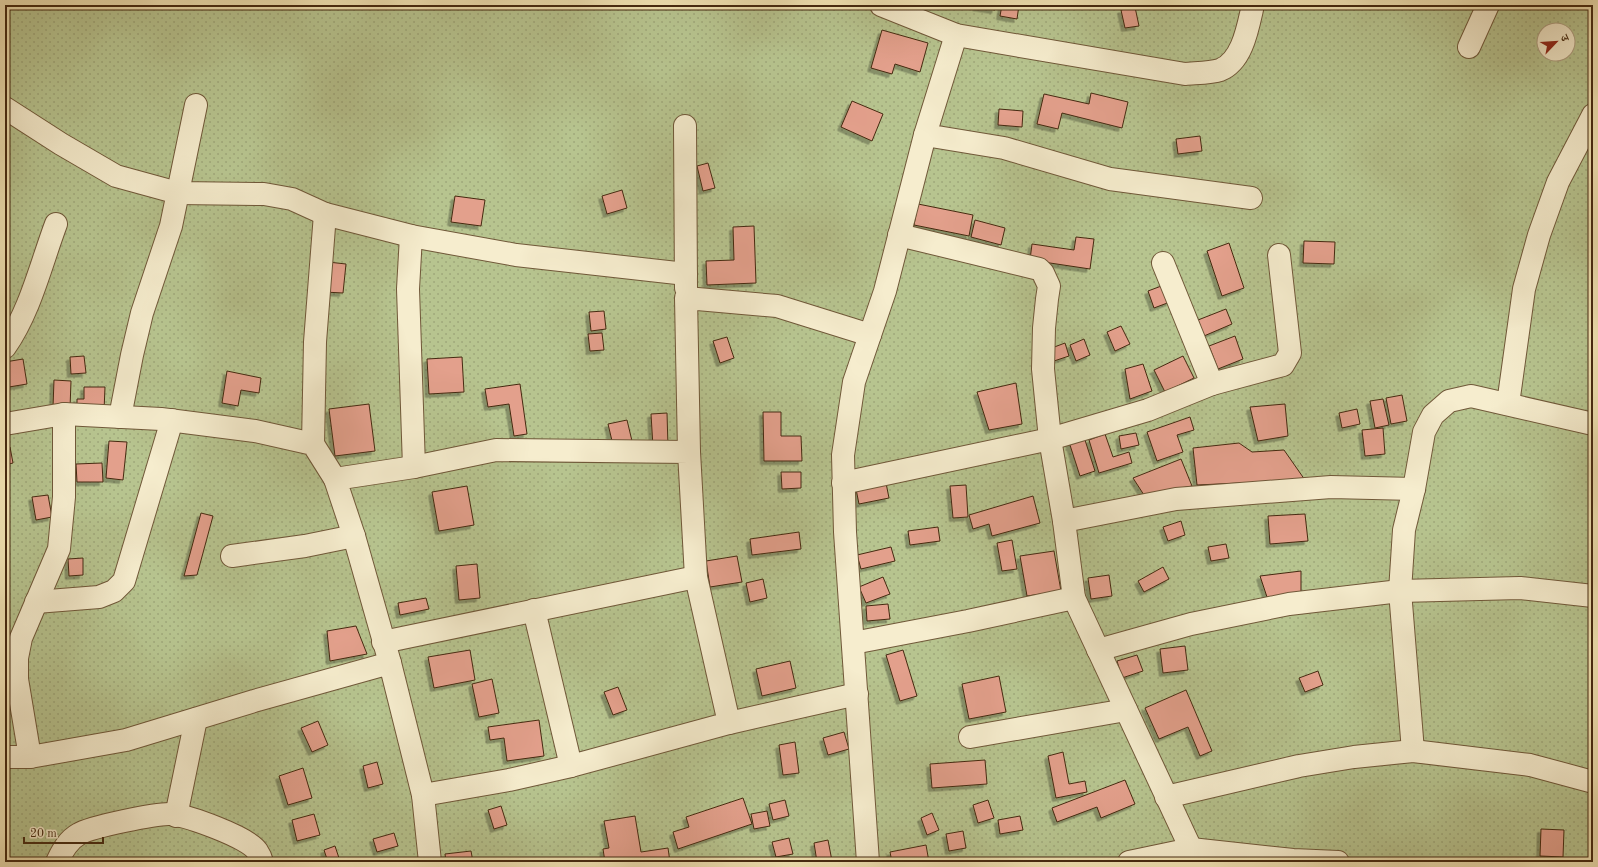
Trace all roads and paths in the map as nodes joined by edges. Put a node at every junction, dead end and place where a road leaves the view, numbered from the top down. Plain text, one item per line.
1 (881, 5) edge
2 (1253, 5) edge
3 (1488, 5) edge
4 (956, 35) junction
5 (1469, 47) dead end
6 (196, 106) dead end
7 (5, 108) edge
8 (1593, 115) edge
9 (685, 126) dead end
10 (925, 135) junction
11 (178, 193) junction
12 (1251, 198) dead end
13 (325, 214) junction
14 (56, 224) dead end
15 (411, 236) junction
16 (899, 236) junction
17 (1279, 255) dead end
18 (1163, 263) dead end
19 (686, 274) junction
20 (686, 298) junction
21 (870, 335) junction
22 (5, 347) edge
23 (1212, 384) junction
24 (1508, 404) junction
25 (64, 414) junction
26 (120, 417) junction
27 (172, 420) junction
28 (5, 424) edge
29 (1593, 424) edge
30 (1050, 439) junction
31 (313, 444) junction
32 (689, 452) junction
33 (414, 467) junction
34 (335, 479) junction
35 (843, 483) junction
36 (1414, 489) junction
37 (1064, 521) junction
38 (354, 536) junction
39 (232, 556) dead end
40 (696, 577) junction
41 (1400, 590) junction
42 (1593, 596) edge
43 (1074, 598) junction
44 (36, 602) junction
45 (534, 610) junction
46 (383, 642) junction
47 (853, 643) junction
48 (1098, 650) junction
49 (390, 663) junction
50 (857, 694) junction
51 (1126, 710) junction
52 (196, 719) junction
53 (729, 723) junction
54 (970, 737) dead end
55 (1413, 751) junction
56 (5, 757) edge
57 (30, 757) junction
58 (571, 766) junction
59 (1593, 782) edge
60 (423, 794) junction
61 (1166, 797) junction
62 (176, 816) junction
63 (1191, 849) junction
64 (57, 862) edge
65 (262, 862) edge
66 (430, 862) edge
67 (868, 862) edge
68 (1129, 862) edge
69 (1338, 862) edge

1 - 4 street
2 - 4 street
3 - 5 street
4 - 10 street
6 - 11 street
7 - 11 street
8 - 24 street
9 - 19 street
10 - 12 street
10 - 16 street
11 - 13 street
11 - 26 street
13 - 15 street
13 - 31 street
14 - 22 street
15 - 19 street
15 - 33 street
16 - 21 street
16 - 30 street
17 - 23 street
18 - 23 street
19 - 20 street
20 - 21 street
20 - 32 street
21 - 35 street
23 - 30 street
24 - 29 street
24 - 36 street
25 - 26 street
25 - 28 street
25 - 44 street
26 - 27 street
27 - 31 street
27 - 44 street
30 - 35 street
30 - 37 street
31 - 34 street
32 - 33 street
32 - 40 street
33 - 34 street
34 - 38 street
35 - 47 street
36 - 37 street
36 - 41 street
37 - 43 street
38 - 39 street
38 - 46 street
40 - 45 street
40 - 53 street
41 - 42 street
41 - 48 street
41 - 55 street
43 - 47 street
43 - 48 street
44 - 57 street
45 - 46 street
45 - 58 street
46 - 49 street
47 - 50 street
48 - 51 street
49 - 52 street
49 - 60 street
50 - 53 street
50 - 67 street
51 - 54 street
51 - 61 street
52 - 57 street
52 - 62 street
53 - 58 street
55 - 59 street
55 - 61 street
56 - 57 street
58 - 60 street
60 - 66 street
61 - 63 street
62 - 64 street
62 - 65 street
63 - 68 street
63 - 69 street

